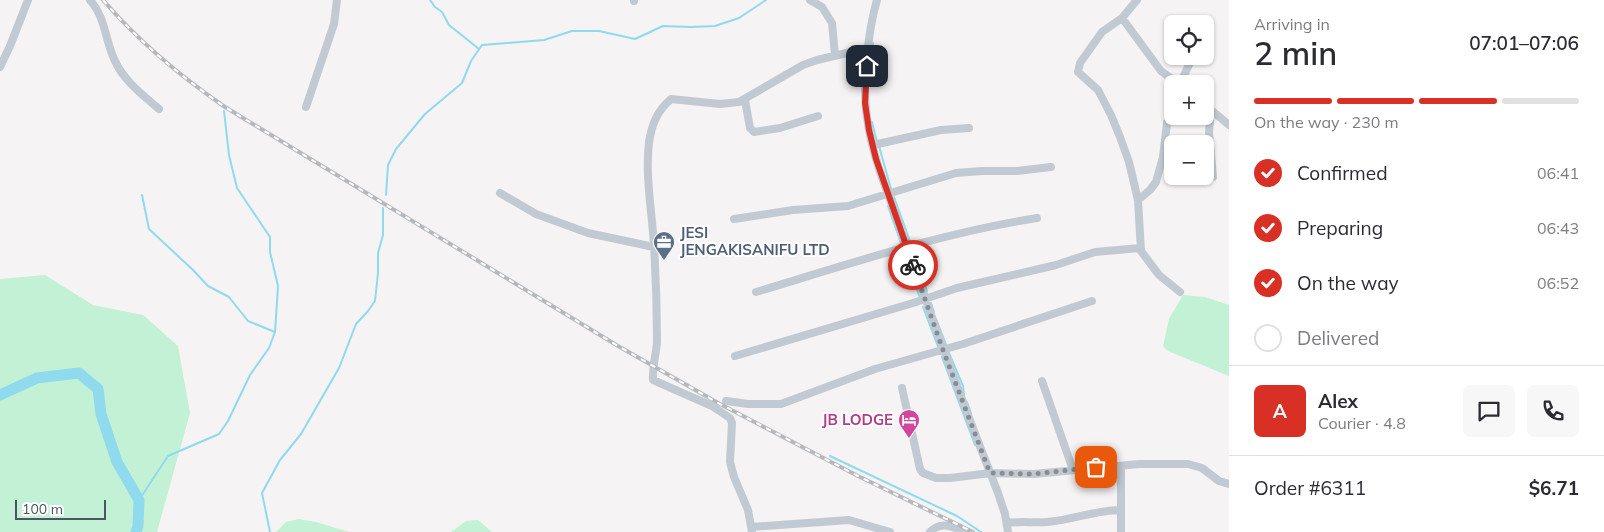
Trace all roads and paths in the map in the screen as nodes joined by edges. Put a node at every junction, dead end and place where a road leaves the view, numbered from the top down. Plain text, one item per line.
1 (28, 0) edge
2 (90, 0) edge
3 (337, 0) edge
4 (810, 0) edge
5 (877, 0) edge
6 (1137, 0) edge
7 (1122, 18) junction
8 (868, 48) junction
9 (835, 55) junction
10 (0, 67) edge
11 (1167, 75) edge
12 (745, 100) junction
13 (306, 107) dead end
14 (159, 109) dead end
15 (1214, 112) edge
16 (818, 116) dead end
17 (1167, 125) edge
18 (1229, 125) edge
19 (969, 128) dead end
20 (873, 145) junction
21 (1051, 167) dead end
22 (500, 193) dead end
23 (889, 194) junction
24 (1138, 200) junction
25 (1037, 218) dead end
26 (734, 220) dead end
27 (907, 246) junction
28 (654, 247) junction
29 (1140, 248) junction
30 (756, 292) dead end
31 (1180, 292) dead end
32 (925, 299) junction
33 (1092, 301) dead end
34 (943, 350) junction
35 (735, 356) dead end
36 (1042, 381) dead end
37 (902, 388) dead end
38 (726, 401) dead end
39 (1121, 466) junction
40 (1073, 470) junction
41 (990, 473) junction
42 (1229, 484) edge
43 (1121, 510) junction
44 (1007, 523) junction
45 (751, 530) edge
46 (890, 532) edge
47 (930, 532) edge
48 (966, 532) edge
49 (1008, 532) edge
50 (1121, 532) edge

1 - 10 street
2 - 14 street
3 - 13 street
4 - 9 street
5 - 8 street
6 - 7 street
7 - 11 street
7 - 24 street
8 - 9 street
8 - 20 street
9 - 12 street
12 - 16 street
12 - 28 street
15 - 18 street
17 - 24 street
19 - 20 street
20 - 23 street
21 - 23 street
22 - 28 street
23 - 26 street
23 - 27 street
24 - 29 street
25 - 27 street
27 - 30 street
27 - 32 street
28 - 45 street
29 - 31 street
29 - 32 street
32 - 34 street
32 - 35 street
33 - 34 street
34 - 38 street
34 - 41 street
36 - 40 street
37 - 41 street
39 - 40 street
39 - 42 street
39 - 43 street
40 - 41 street
41 - 44 street
43 - 44 street
43 - 50 street
44 - 49 street
45 - 46 street
47 - 48 street

